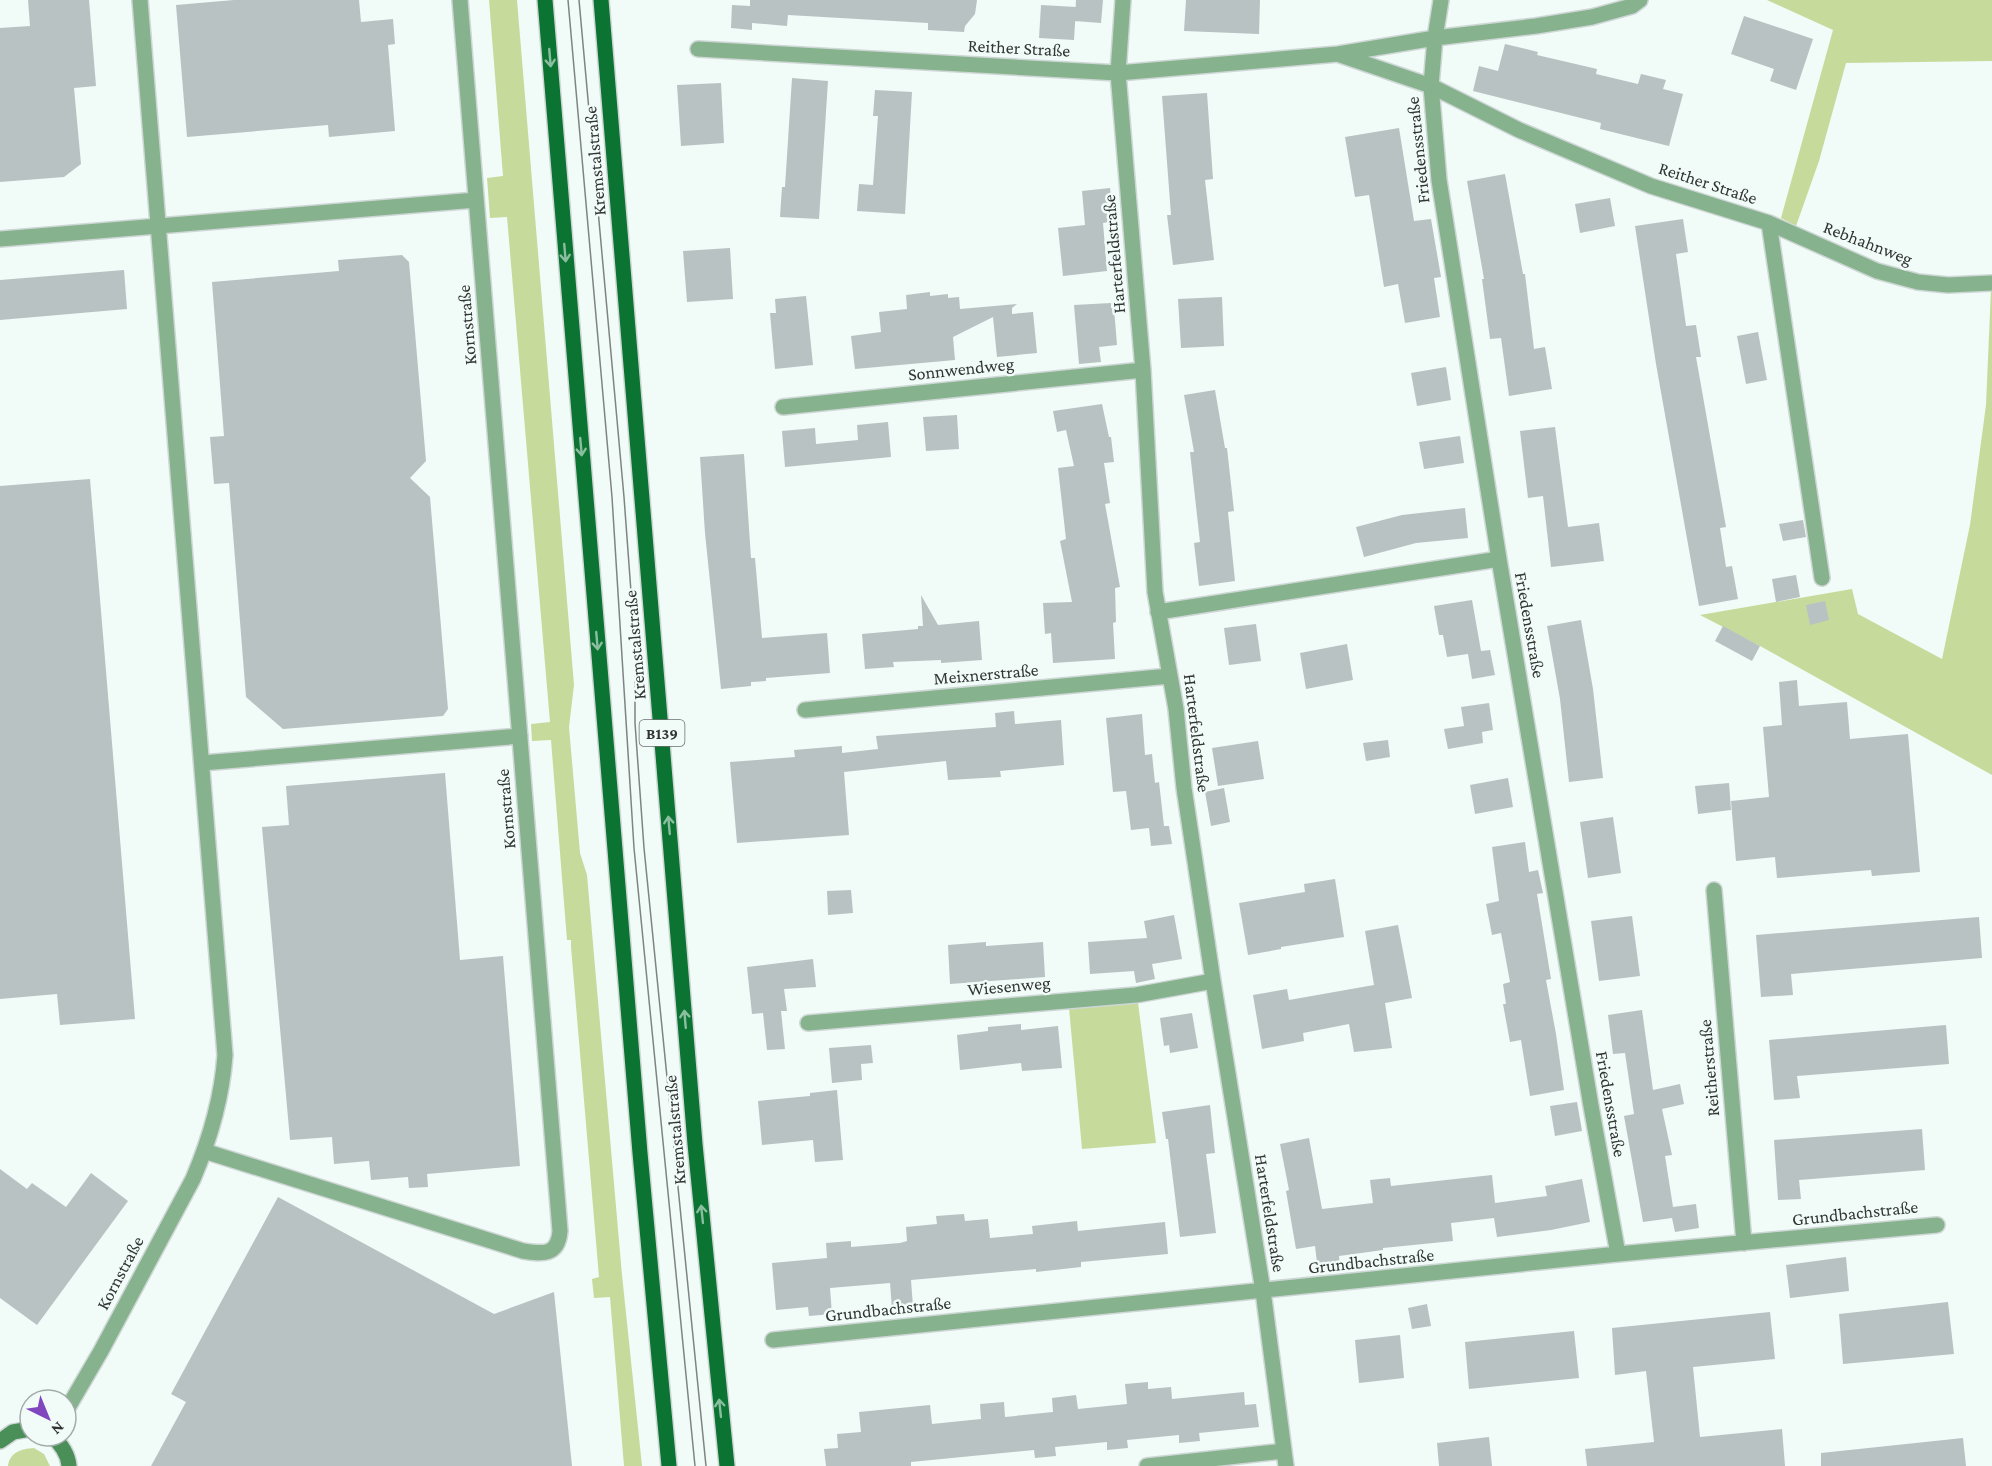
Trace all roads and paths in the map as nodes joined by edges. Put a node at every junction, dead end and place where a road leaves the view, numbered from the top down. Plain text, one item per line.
1 (140, 0) edge
2 (460, 0) edge
3 (545, 0) edge
4 (601, 0) edge
5 (1123, 0) edge
6 (1441, 0) edge
7 (1640, 0) edge
8 (1435, 38) junction
9 (698, 49) dead end
10 (1338, 54) junction
11 (1118, 73) junction
12 (1431, 86) junction
13 (476, 200) junction
14 (1769, 223) junction
15 (158, 226) junction
16 (0, 239) edge
17 (1992, 283) edge
18 (1143, 370) junction
19 (783, 407) dead end
20 (1499, 559) junction
21 (1821, 578) dead end
22 (1158, 612) junction
23 (1170, 676) junction
24 (805, 710) dead end
25 (520, 736) junction
26 (202, 763) junction
27 (1714, 890) dead end
28 (1213, 981) junction
29 (808, 1023) dead end
30 (204, 1151) junction
31 (1937, 1225) dead end
32 (1744, 1243) junction
33 (1618, 1254) junction
34 (1263, 1292) junction
35 (773, 1340) dead end
36 (78, 1390) edge
37 (18, 1431) edge
38 (0, 1441) edge
39 (63, 1448) edge
40 (1285, 1459) edge
41 (69, 1466) edge
42 (669, 1466) edge
43 (727, 1466) edge
44 (1147, 1466) edge

1 - 15 street, Kornstraße
2 - 13 street, Kornstraße
3 -> 42 main road, Kremstalstraße
43 -> 4 main road, Kremstalstraße / B139
5 - 11 street, Harterfeldstraße
6 - 8 street, Friedensstraße
7 - 8 street, Reither Straße
8 - 10 street, Reither Straße
8 - 12 street, Friedensstraße
9 - 11 street, Reither Straße
10 - 11 street, Reither Straße
10 - 12 street, Reither Straße
11 - 18 street, Harterfeldstraße
12 - 14 street, Reither Straße
12 - 20 street, Friedensstraße
13 - 15 street
13 - 25 street, Kornstraße
14 - 17 street, Rebhahnweg
14 - 21 street, Reither Straße
15 - 16 street
15 - 26 street, Kornstraße
18 - 19 street, Sonnwendweg
18 - 22 street, Harterfeldstraße
20 - 22 street
20 - 33 street, Friedensstraße
22 - 23 street, Harterfeldstraße
23 - 24 street, Meixnerstraße
23 - 28 street, Harterfeldstraße
25 - 26 street
25 - 30 street, Kornstraße
26 - 30 street, Kornstraße
27 - 32 street, Reitherstraße
28 - 29 street, Wiesenweg
28 - 34 street, Harterfeldstraße
30 - 36 street, Kornstraße
31 - 32 street, Grundbachstraße
32 - 33 street, Grundbachstraße
33 - 34 street, Grundbachstraße
34 - 35 street, Grundbachstraße
34 - 40 street, Harterfeldstraße
37 - 38 street
39 - 41 street
40 - 44 street

